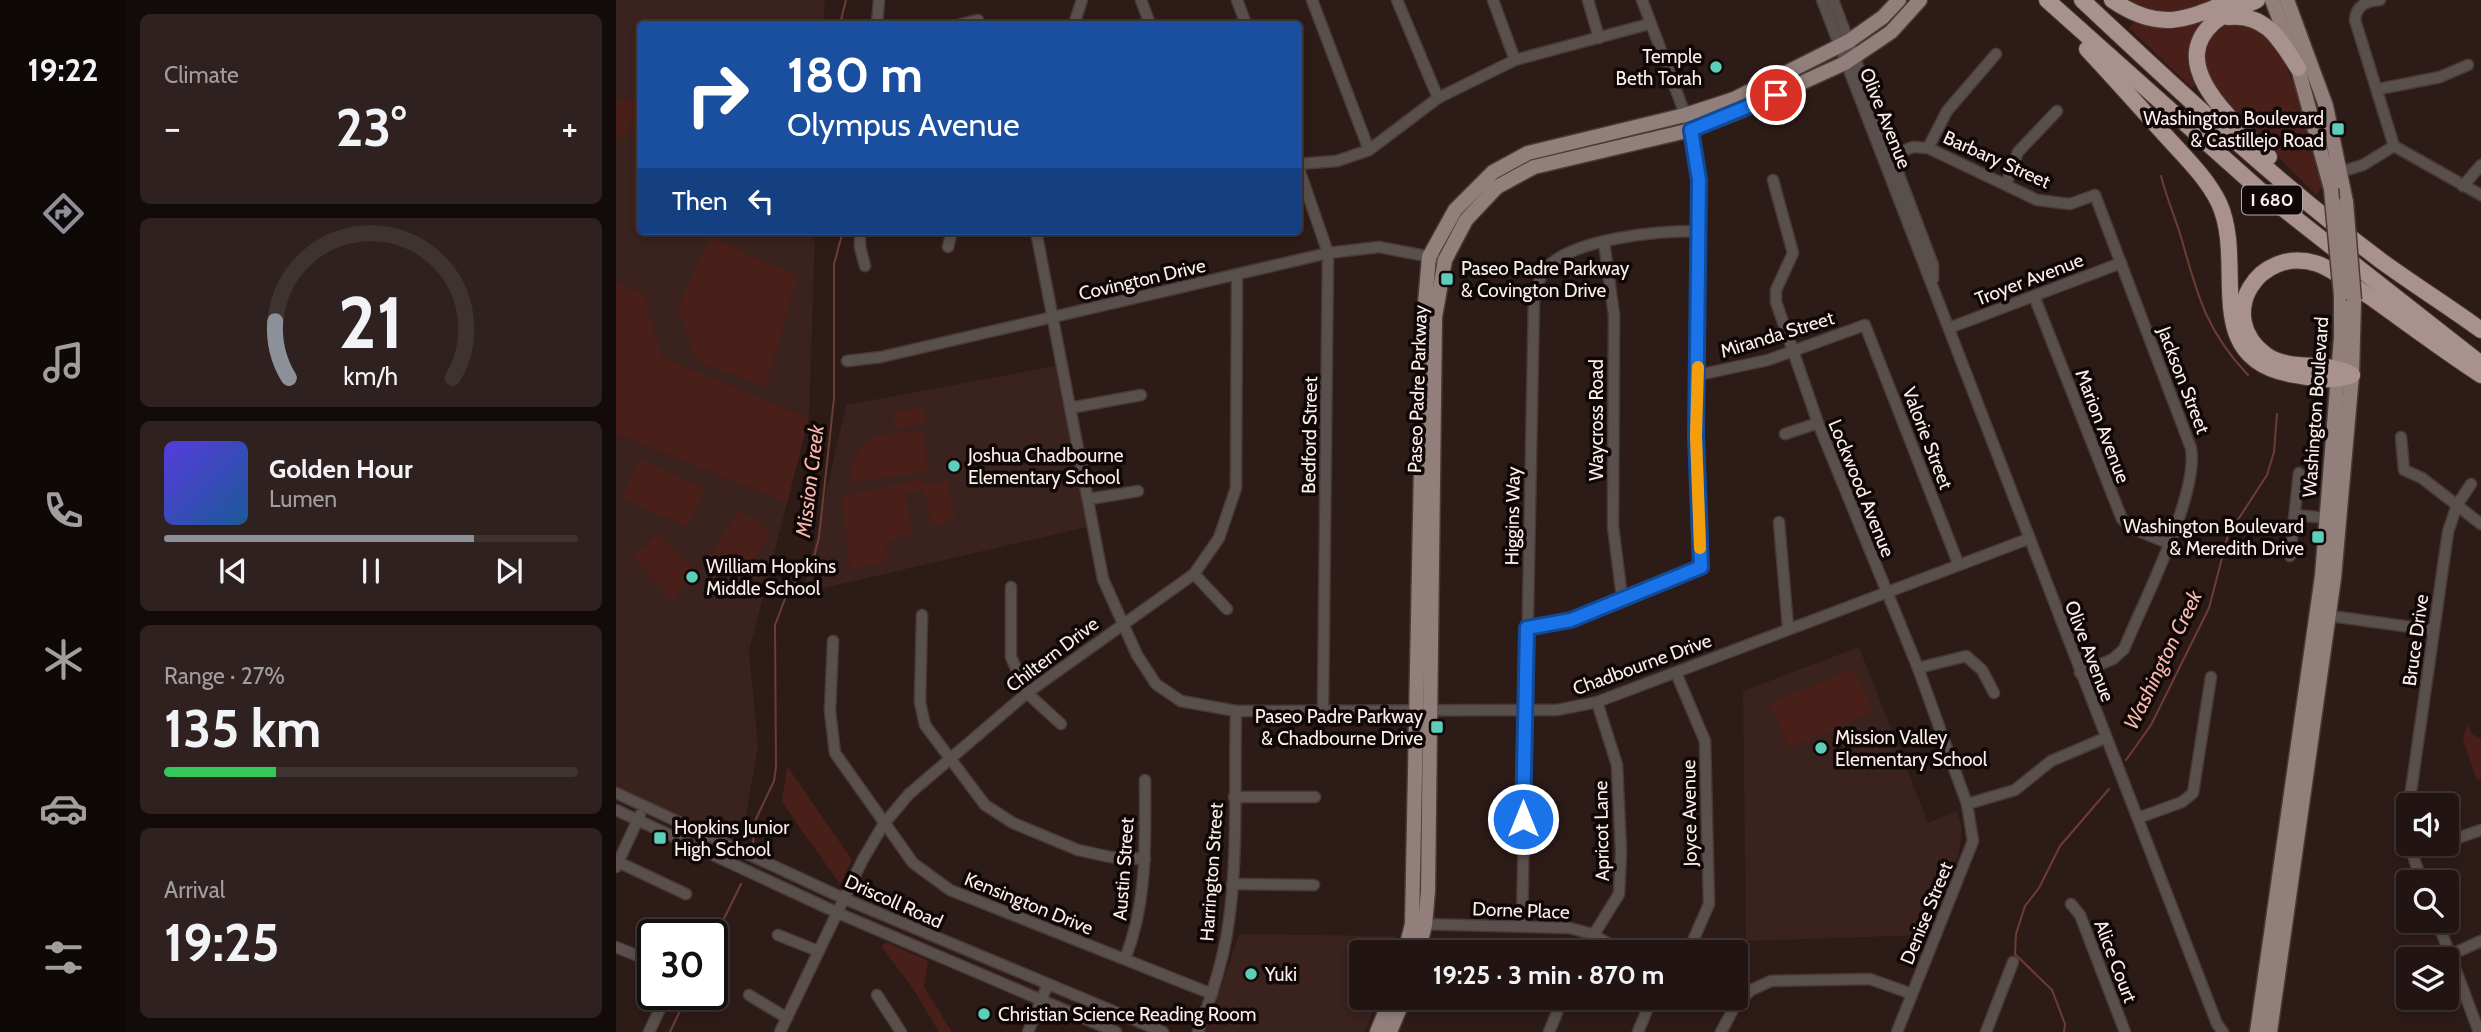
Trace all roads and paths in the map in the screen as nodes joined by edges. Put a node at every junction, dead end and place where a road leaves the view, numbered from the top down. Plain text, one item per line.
1 (879, 0) edge
2 (1082, 0) edge
3 (1141, 0) edge
4 (1237, 0) edge
5 (1312, 0) edge
6 (1397, 0) edge
7 (1493, 0) edge
8 (1588, 0) edge
9 (1642, 0) edge
10 (1822, 0) edge
11 (1833, 0) edge
12 (1899, 0) edge
13 (1920, 0) edge
14 (2047, 0) edge
15 (2082, 0) edge
16 (2112, 0) edge
17 (2233, 0) edge
18 (2257, 0) edge
19 (2272, 0) edge
20 (2287, 0) edge
21 (2380, 0) edge
22 (1076, 18) dead end
23 (978, 20) dead end
24 (877, 21) edge
25 (974, 21) edge
26 (1149, 21) edge
27 (1245, 21) edge
28 (2216, 21) junction
29 (1649, 24) junction
30 (2072, 24) junction
31 (1599, 38) junction
32 (1844, 44) junction
33 (1996, 54) dead end
34 (1515, 60) junction
35 (1850, 60) junction
36 (2468, 65) dead end
37 (2298, 68) junction
38 (2379, 89) junction
39 (1438, 98) junction
40 (2057, 111) dead end
41 (1685, 115) junction
42 (1691, 130) junction
43 (2394, 146) junction
44 (1928, 148) junction
45 (1369, 150) junction
46 (1888, 157) junction
47 (1302, 165) edge
48 (2481, 165) edge
49 (1302, 177) edge
50 (2333, 179) junction
51 (1773, 180) dead end
52 (2006, 184) junction
53 (2463, 186) junction
54 (2293, 190) junction
55 (2095, 195) joint
56 (2481, 195) edge
57 (1698, 232) junction
58 (860, 235) edge
59 (951, 235) edge
60 (1037, 235) edge
61 (1604, 242) junction
62 (948, 247) dead end
63 (1328, 253) junction
64 (1429, 257) junction
65 (1446, 260) junction
66 (2121, 263) junction
67 (865, 266) dead end
68 (1237, 275) junction
69 (2034, 296) junction
70 (2347, 298) junction
71 (1052, 317) junction
72 (1865, 326) joint
73 (1949, 328) junction
74 (2481, 330) edge
75 (1791, 349) junction
76 (847, 361) dead end
77 (2481, 364) edge
78 (2343, 374) junction
79 (1698, 375) junction
80 (2481, 375) edge
81 (1141, 396) dead end
82 (1070, 408) junction
83 (1818, 423) junction
84 (1785, 434) dead end
85 (2401, 437) dead end
86 (2298, 473) dead end
87 (2471, 484) dead end
88 (1138, 491) dead end
89 (1089, 499) junction
90 (2457, 505) junction
91 (2295, 515) junction
92 (2327, 518) junction
93 (1779, 522) dead end
94 (2481, 524) edge
95 (2028, 539) junction
96 (2168, 543) junction
97 (2290, 556) dead end
98 (1958, 563) junction
99 (1194, 573) junction
100 (1011, 587) dead end
101 (1885, 593) junction
102 (1622, 598) junction
103 (1227, 608) dead end
104 (922, 615) dead end
105 (2323, 615) junction
106 (1122, 623) junction
107 (1788, 627) junction
108 (1527, 628) junction
109 (2433, 630) junction
110 (833, 641) dead end
111 (1918, 668) junction
112 (1676, 673) junction
113 (2080, 673) junction
114 (2211, 677) dead end
115 (1027, 693) junction
116 (1994, 693) dead end
117 (1597, 702) junction
118 (1323, 709) junction
119 (1425, 709) junction
120 (1236, 711) junction
121 (1524, 711) junction
122 (1061, 724) dead end
123 (2105, 738) junction
124 (949, 760) junction
125 (1145, 780) dead end
126 (616, 793) edge
127 (2411, 793) edge
128 (1234, 797) junction
129 (1315, 797) dead end
130 (1967, 804) junction
131 (644, 806) junction
132 (616, 810) edge
133 (2138, 818) junction
134 (638, 821) junction
135 (883, 824) junction
136 (2481, 830) edge
137 (2459, 838) edge
138 (1145, 859) junction
139 (617, 864) edge
140 (1231, 884) junction
141 (1314, 885) dead end
142 (685, 894) dead end
143 (845, 899) junction
144 (2071, 904) dead end
145 (838, 913) junction
146 (1419, 925) junction
147 (1522, 926) junction
148 (1592, 934) junction
149 (778, 935) dead end
150 (1411, 940) edge
151 (1418, 940) edge
152 (1589, 940) edge
153 (1602, 940) edge
154 (1693, 940) edge
155 (2481, 941) edge
156 (616, 947) edge
157 (818, 951) junction
158 (2459, 951) edge
159 (637, 956) edge
160 (1125, 959) junction
161 (2013, 962) dead end
162 (2459, 979) edge
163 (1048, 986) junction
164 (1212, 994) junction
165 (1912, 994) junction
166 (749, 995) dead end
167 (877, 995) dead end
168 (1041, 1002) junction
169 (659, 1010) edge
170 (1386, 1010) edge
171 (1399, 1010) edge
172 (1558, 1010) edge
173 (1647, 1010) edge
174 (787, 1017) junction
175 (2220, 1029) edge
176 (649, 1032) edge
177 (780, 1032) edge
178 (901, 1032) edge
179 (1028, 1032) edge
180 (1116, 1032) edge
181 (1163, 1032) edge
182 (1198, 1032) edge
183 (1377, 1032) edge
184 (1390, 1032) edge
185 (1549, 1032) edge
186 (1638, 1032) edge
187 (1721, 1032) edge
188 (1897, 1032) edge
189 (1986, 1032) edge
190 (2125, 1032) edge
191 (2257, 1032) edge
192 (2270, 1032) edge
193 (2479, 1032) edge

1 - 24 street
2 - 22 street
3 - 26 street
4 - 27 street
5 - 45 street
6 - 39 street
7 - 34 street
8 - 31 street
9 - 29 street
10 - 32 street, Olive Avenue
11 - 32 street, Olive Avenue
12 - 32 main road, Paseo Padre Parkway
13 - 35 main road, Paseo Padre Parkway
14 - 30 highway, I 680
15 - 54 highway, I 680
16 - 17 highway
18 - 28 highway
19 - 37 main road, Washington Boulevard
20 - 50 main road, Washington Boulevard
21 - 38 street
23 - 25 street
28 - 37 highway
28 - 54 highway
29 - 31 street
29 - 41 street
30 - 77 highway, I 680
30 - 78 highway
31 - 34 street
32 - 35 street, Olive Avenue
32 - 41 main road, Paseo Padre Parkway
33 - 44 street
34 - 39 street
35 - 42 main road, Paseo Padre Parkway
35 - 46 street, Olive Avenue
36 - 38 street
37 - 50 main road, Washington Boulevard
38 - 43 street
39 - 45 street
40 - 52 street
41 - 42 street
41 - 64 main road, Paseo Padre Parkway
42 - 57 street
42 - 65 main road, Paseo Padre Parkway
43 - 50 street
43 - 53 street
44 - 46 street, Barbary Street
44 - 52 street, Barbary Street
45 - 47 street
46 - 73 street, Olive Avenue
48 - 53 street
49 - 63 street, Bedford Street
50 - 70 main road, Washington Boulevard, bridge
50 - 70 main road, Washington Boulevard, bridge
51 - 75 street, Lockwood Avenue
52 - 55 street, Barbary Street
53 - 56 street
54 - 74 highway, I 680
55 - 66 street, Jackson Street
57 - 61 street, Higgins Way
57 - 79 street
58 - 67 street
59 - 62 street
60 - 71 street, Chadbourne Drive
61 - 102 street, Waycross Road
61 - 108 street, Higgins Way
63 - 64 street, Covington Drive
63 - 68 street, Covington Drive
63 - 118 street, Bedford Street
64 - 65 street, Covington Drive
64 - 119 main road, Paseo Padre Parkway
65 - 119 main road, Paseo Padre Parkway
66 - 69 street, Troyer Avenue
66 - 96 street, Jackson Street
68 - 71 street, Covington Drive
68 - 99 street, Chiltern Drive
69 - 73 street, Troyer Avenue
69 - 96 street, Marion Avenue
70 - 78 main road, Washington Boulevard
71 - 76 street, Covington Drive
71 - 82 street, Chadbourne Drive
72 - 75 street, Miranda Street
72 - 98 street, Valorie Street
73 - 95 street, Olive Avenue
75 - 79 street, Miranda Street
75 - 83 street, Lockwood Avenue
78 - 80 highway
78 - 92 main road, Washington Boulevard
78 - 105 main road, Washington Boulevard
79 - 102 street
81 - 82 street
82 - 89 street, Chadbourne Drive
83 - 84 street
83 - 101 street, Lockwood Avenue
85 - 90 street
86 - 91 street
87 - 90 street, Bruce Drive
88 - 89 street
89 - 106 street, Chadbourne Drive
90 - 94 street
90 - 109 street, Bruce Drive
91 - 92 street
91 - 97 street
92 - 105 main road, Washington Boulevard
93 - 107 street
95 - 98 street, Chadbourne Drive
95 - 113 street, Olive Avenue
96 - 113 street, Jackson Street
98 - 101 street, Chadbourne Drive
99 - 103 street
99 - 106 street, Chiltern Drive
100 - 115 street
101 - 107 street, Chadbourne Drive
101 - 111 street, Lockwood Avenue
102 - 108 street
104 - 124 street
105 - 109 street
105 - 191 main road, Washington Boulevard
105 - 192 main road, Washington Boulevard
106 - 115 street, Chiltern Drive
106 - 120 street, Chadbourne Drive
107 - 112 street, Chadbourne Drive
108 - 121 street, Higgins Way
109 - 127 street, Bruce Drive
110 - 135 street, Kensington Drive
111 - 116 street
111 - 130 street, Lockwood Avenue
112 - 117 street, Chadbourne Drive
112 - 154 street, Joyce Avenue
113 - 123 street, Olive Avenue
114 - 133 street
115 - 122 street
115 - 124 street, Chiltern Drive
117 - 121 street, Chadbourne Drive
117 - 148 street, Apricot Lane
118 - 119 street, Chadbourne Drive
118 - 120 street, Chadbourne Drive
119 - 121 street, Chadbourne Drive
119 - 146 main road, Paseo Padre Parkway
120 - 128 street, Harrington Street
121 - 147 street, Higgins Way
123 - 130 street
123 - 133 street, Olive Avenue
124 - 135 street, Chiltern Drive
124 - 138 street
125 - 138 street, Austin Street
126 - 131 street, Driscoll Road
128 - 129 street
128 - 140 street, Harrington Street
130 - 165 street, Denise Street
131 - 134 street
131 - 143 street, Driscoll Road
132 - 134 street, Driscoll Road
133 - 175 street, Olive Avenue
134 - 139 street
134 - 145 street, Driscoll Road
135 - 143 street, Chiltern Drive
135 - 160 street, Kensington Drive
136 - 137 street
138 - 160 street, Austin Street
139 - 142 street
140 - 141 street
140 - 164 street, Harrington Street
143 - 145 street, Chiltern Drive
143 - 163 street, Driscoll Road
144 - 190 street, Alice Court
145 - 157 street, Chiltern Drive
145 - 168 street, Driscoll Road
146 - 147 street, Dorne Place
146 - 150 main road, Paseo Padre Parkway
146 - 151 main road, Paseo Padre Parkway
147 - 148 street, Dorne Place
148 - 152 street, Apricot Lane
148 - 153 street, Dorne Place
149 - 157 street
155 - 158 street
156 - 159 street
157 - 174 street, Chiltern Drive
160 - 164 street, Kensington Drive
161 - 189 street
162 - 193 street
163 - 168 street
163 - 181 street, Driscoll Road
164 - 182 street, Harrington Street
165 - 187 street
165 - 188 street, Denise Street
166 - 174 street
167 - 178 street
168 - 179 street
168 - 180 street, Driscoll Road
169 - 176 street
170 - 183 main road
171 - 184 main road
172 - 185 street
173 - 186 street
174 - 177 street, Chiltern Drive

